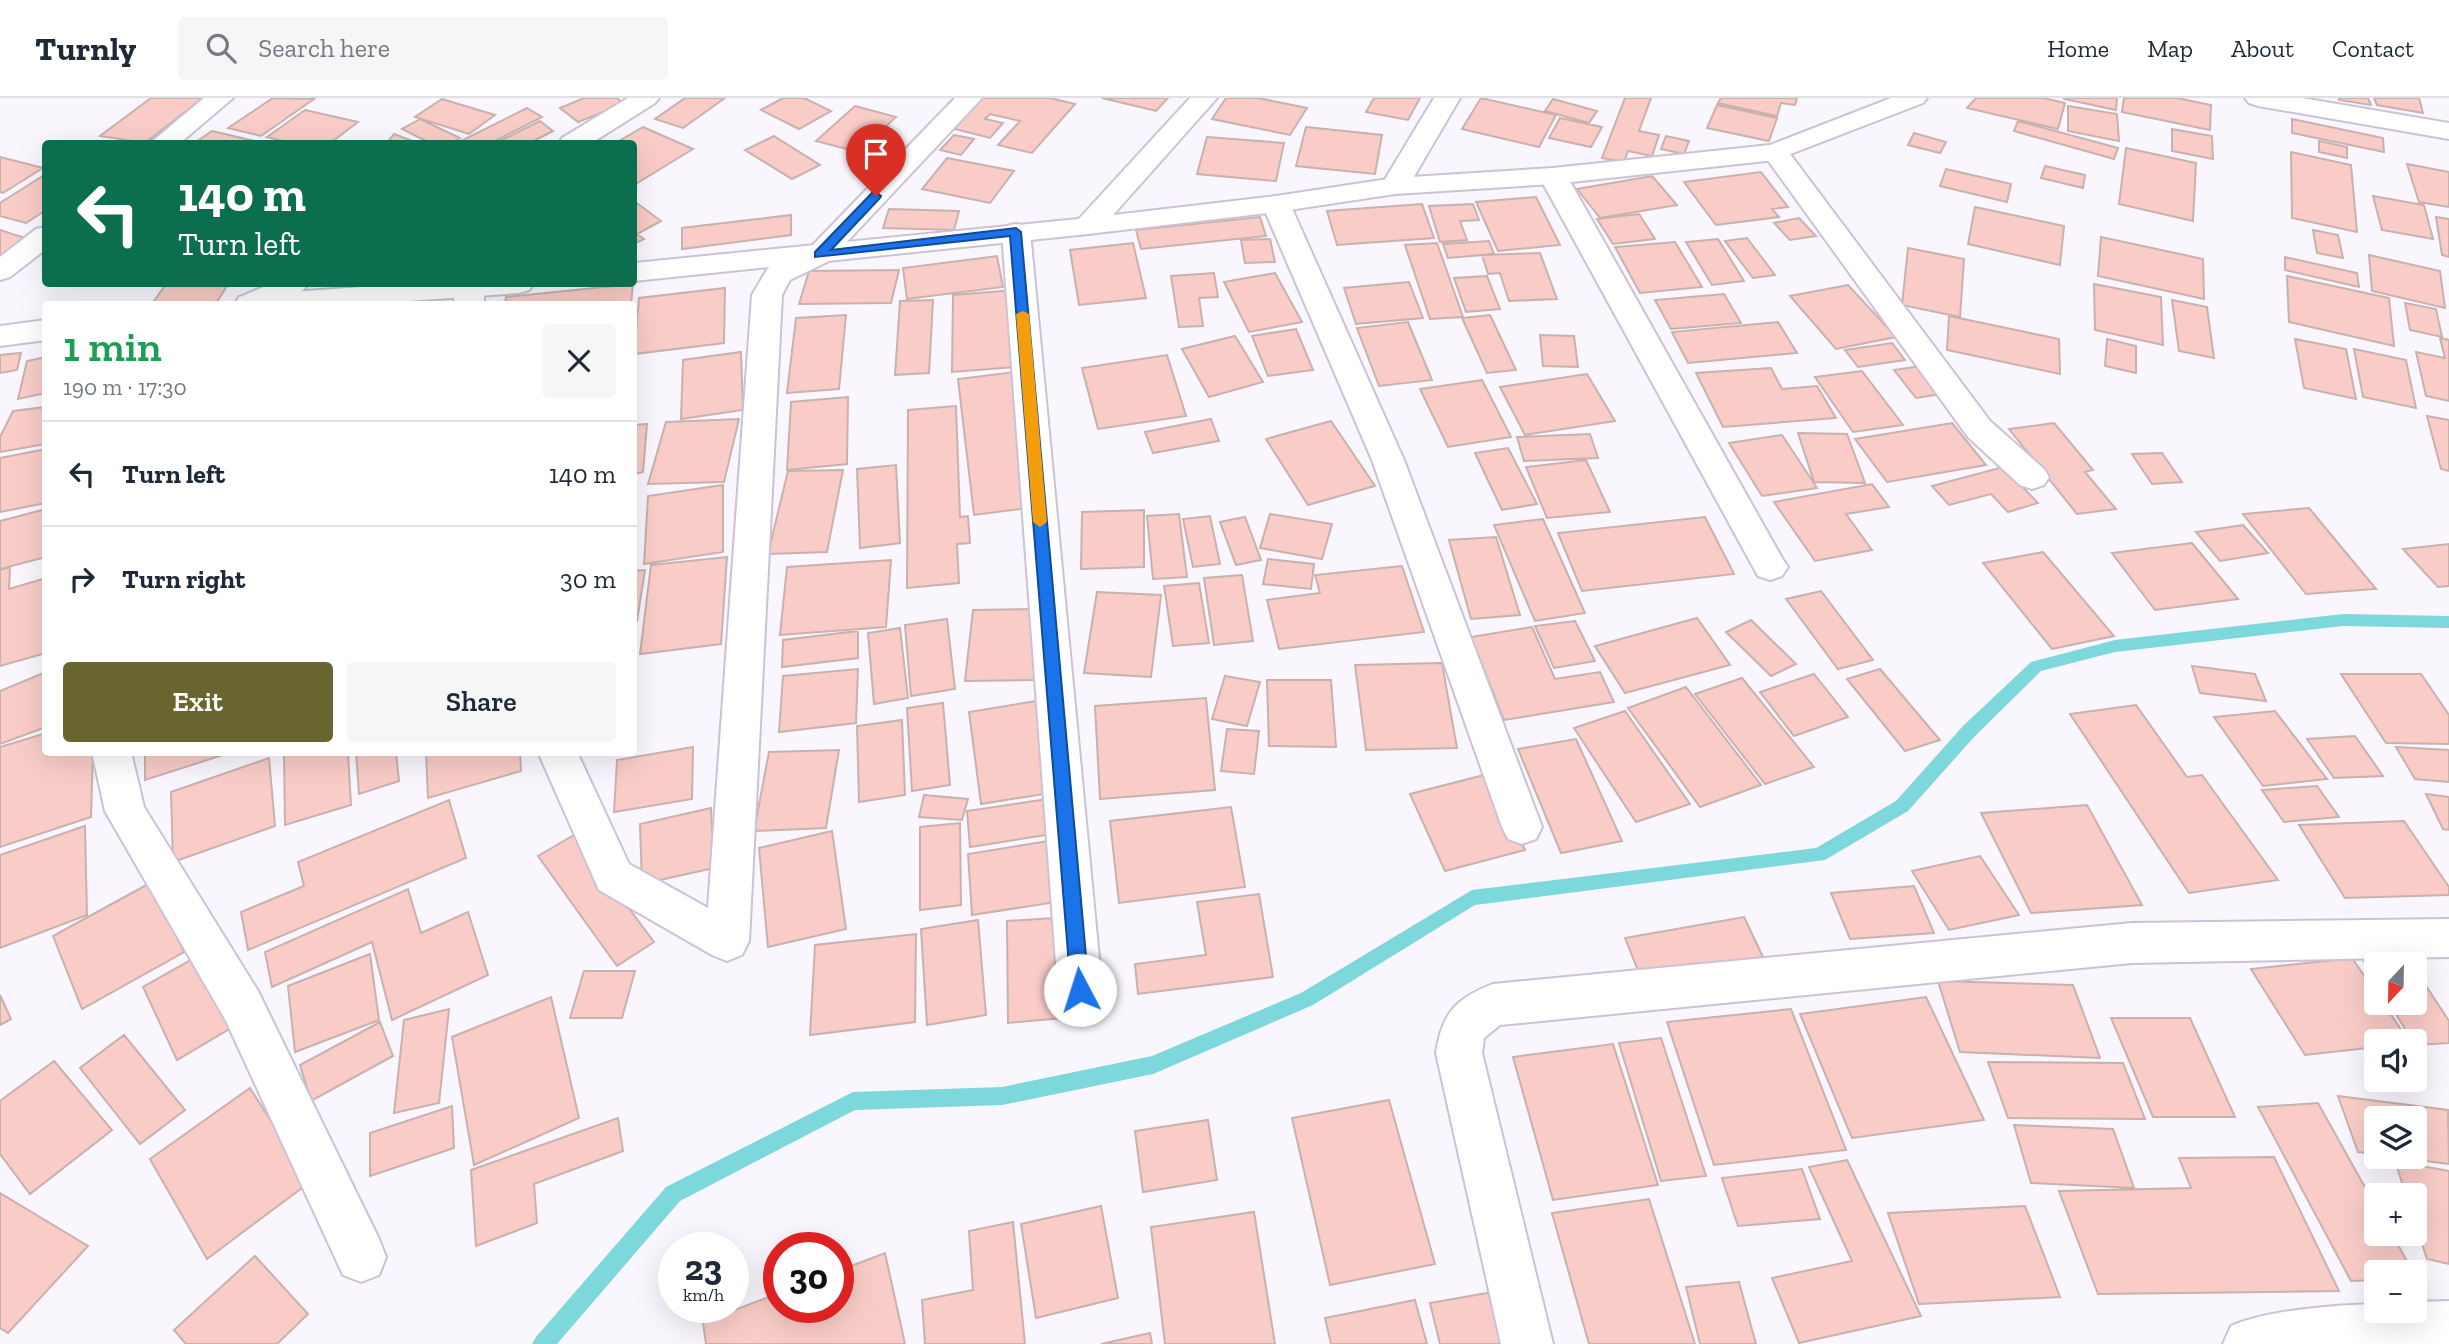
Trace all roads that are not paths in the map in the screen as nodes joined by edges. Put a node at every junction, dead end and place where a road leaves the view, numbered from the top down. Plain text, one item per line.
1 (220, 98) edge
2 (646, 98) edge
3 (969, 98) edge
4 (1204, 98) edge
5 (1447, 98) edge
6 (1914, 98) edge
7 (2258, 98) edge
8 (2449, 131) edge
9 (167, 140) edge
10 (578, 140) edge
11 (1775, 152) junction
12 (1553, 176) junction
13 (1395, 186) junction
14 (1276, 204) junction
15 (1088, 226) junction
16 (1016, 232) junction
17 (42, 238) edge
18 (820, 255) junction
19 (0, 271) edge
20 (637, 272) edge
21 (287, 287) edge
22 (506, 287) edge
23 (469, 296) edge
24 (257, 301) edge
25 (333, 301) edge
26 (42, 331) edge
27 (0, 336) edge
28 (2032, 477) dead end
29 (1770, 568) dead end
30 (112, 756) edge
31 (559, 756) edge
32 (1522, 827) dead end
33 (2449, 938) edge
34 (1080, 990) dead end
35 (361, 1257) dead end
36 (2449, 1327) edge
37 (1527, 1344) edge
38 (2249, 1344) edge

1 - 9 street
2 - 10 street
3 - 18 street
4 - 15 street
5 - 13 street
6 - 11 street
7 - 8 street
11 - 12 street
11 - 28 street
12 - 13 street
12 - 29 street
13 - 14 street
14 - 15 street
14 - 32 street
15 - 16 street
16 - 18 street
16 - 34 street
17 - 19 street
18 - 20 street
18 - 31 street
21 - 24 street
22 - 23 street
23 - 25 street
26 - 27 street
30 - 35 street
33 - 37 street
36 - 38 street

